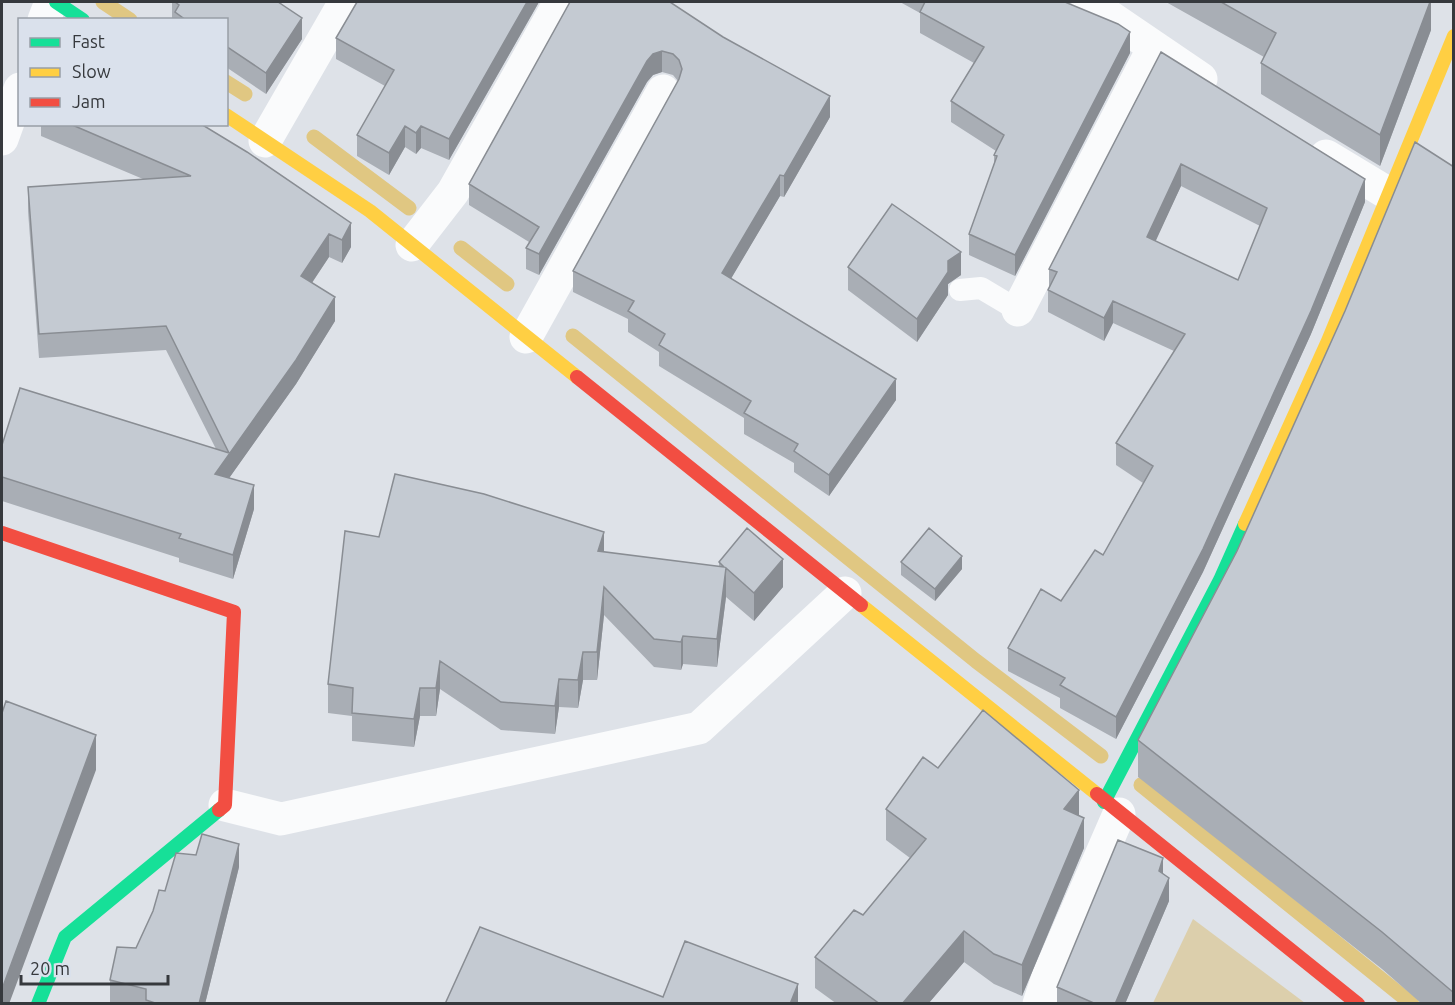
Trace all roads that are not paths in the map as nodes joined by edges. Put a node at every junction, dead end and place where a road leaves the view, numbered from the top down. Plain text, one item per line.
1 (51, 2) edge
2 (56, 2) edge
3 (345, 2) edge
4 (560, 2) edge
5 (1088, 2) edge
6 (45, 18) edge
7 (80, 18) edge
8 (1454, 36) edge
9 (1154, 47) junction
10 (663, 91) dead end
11 (18, 95) edge
12 (1227, 95) edge
13 (228, 116) edge
14 (2, 139) edge
15 (1298, 139) edge
16 (265, 141) junction
17 (1389, 194) junction
18 (412, 244) junction
19 (960, 290) dead end
20 (1018, 310) joint
21 (526, 337) junction
22 (2, 533) edge
23 (845, 593) junction
24 (225, 805) junction
25 (1112, 808) junction
26 (38, 1004) edge
27 (1039, 1004) edge
28 (1358, 1004) edge

1 - 6 street
2 - 7 street
3 - 16 street
4 - 18 street
5 - 9 street
8 - 17 street
9 - 12 street
9 - 20 street
10 - 21 street
11 - 14 street
13 - 16 street
15 - 17 street
16 - 18 street
17 - 25 street
18 - 21 street
19 - 20 lane
21 - 23 street
22 - 24 street
23 - 24 street
23 - 25 street
24 - 26 street
25 - 27 street
25 - 28 street

